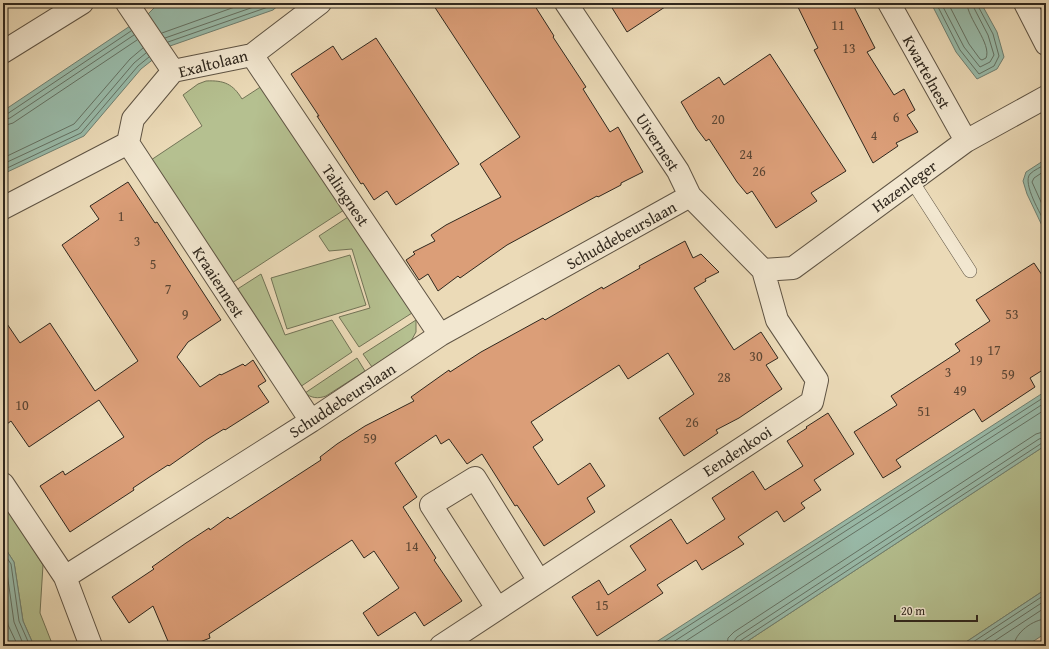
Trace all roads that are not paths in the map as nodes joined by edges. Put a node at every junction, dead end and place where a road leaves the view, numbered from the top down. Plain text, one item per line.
1 (82, 3) edge
2 (320, 3) edge
3 (566, 3) edge
4 (889, 3) edge
5 (1025, 3) edge
6 (131, 8) edge
7 (1046, 44) edge
8 (3, 52) edge
9 (252, 55) junction
10 (169, 64) junction
11 (1046, 97) edge
12 (966, 141) junction
13 (128, 144) junction
14 (912, 180) junction
15 (690, 196) junction
16 (3, 208) edge
17 (763, 270) junction
18 (970, 272) dead end
19 (440, 335) junction
20 (310, 421) junction
21 (3, 484) edge
22 (65, 577) junction
23 (539, 581) junction
24 (497, 608) junction
25 (90, 646) edge
26 (441, 646) edge

1 - 8 street
2 - 9 street, Exaltolaan
3 - 15 street, Uivernest
4 - 12 street, Kwartelnest
5 - 7 street
6 - 10 street
9 - 10 street, Exaltolaan
9 - 19 street, Talingnest
10 - 13 street, Exaltolaan
11 - 12 street, Hazenleger
12 - 14 street, Hazenleger
13 - 16 street
13 - 20 street, Kraaiennest
14 - 17 street, Hazenleger
14 - 18 lane
15 - 17 street, Uivernest
15 - 19 street, Schuddebeurslaan
17 - 23 street, Eendenkooi
19 - 20 street, Schuddebeurslaan
20 - 22 street, Schuddebeurslaan
21 - 22 street
22 - 25 street
23 - 24 street, Eendenkooi
23 - 24 street
24 - 26 street, Eendenkooi

